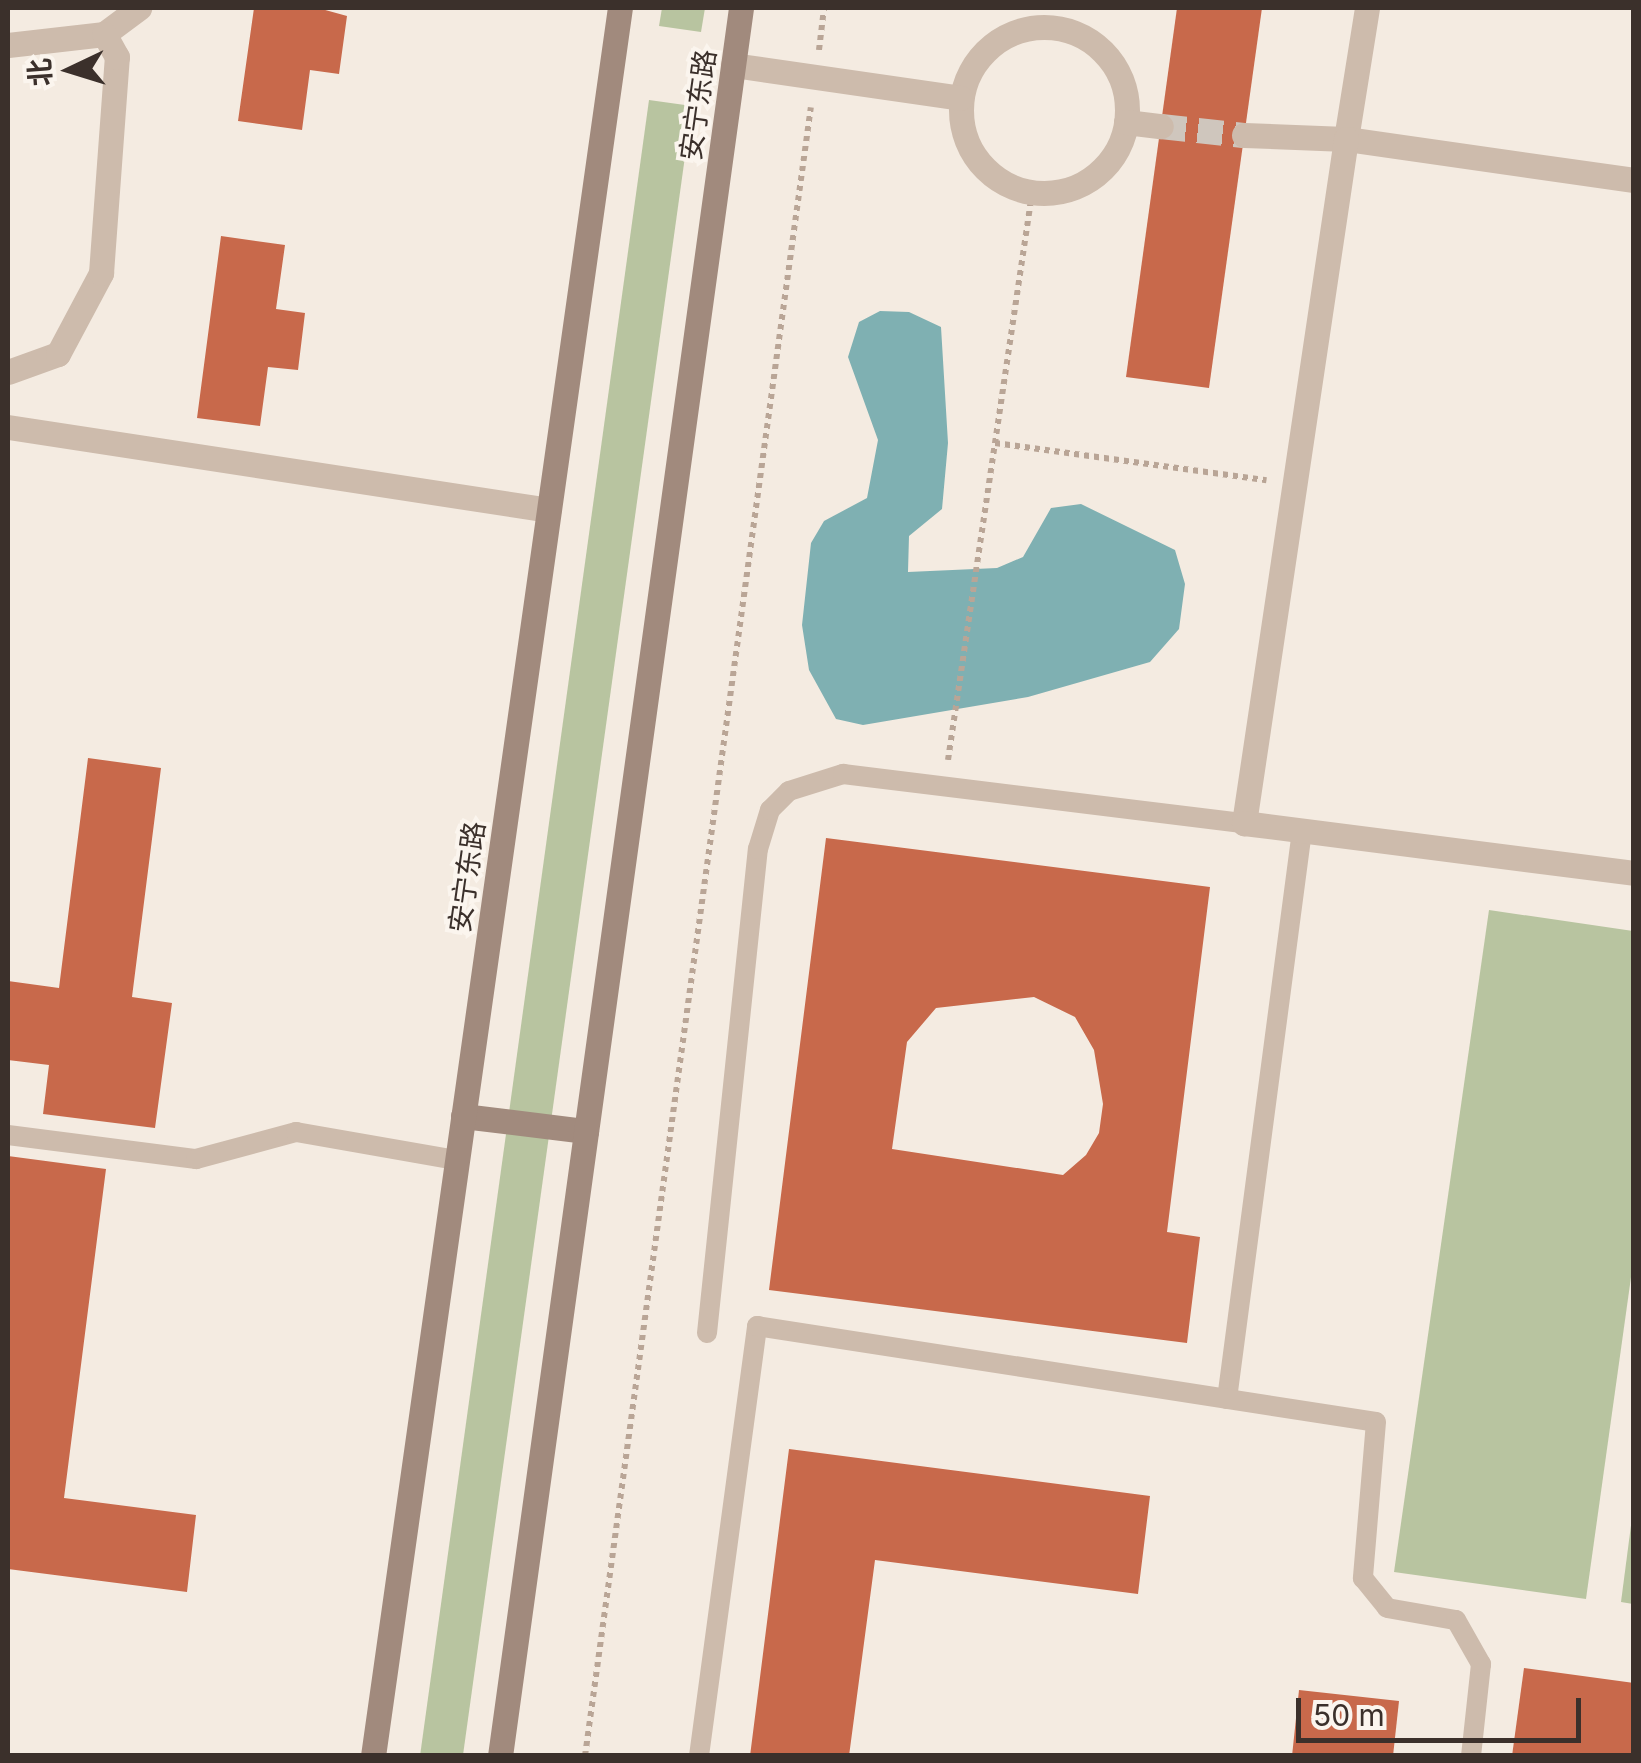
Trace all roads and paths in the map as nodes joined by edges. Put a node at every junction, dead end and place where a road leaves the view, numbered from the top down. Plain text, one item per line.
1 (140, 8) edge
2 (620, 8) edge
3 (741, 8) edge
4 (824, 8) edge
5 (1367, 8) edge
6 (1056, 17) edge
7 (104, 34) junction
8 (8, 45) edge
9 (734, 65) junction
10 (815, 77) junction
11 (961, 98) junction
12 (1126, 122) junction
13 (1161, 126) tunnel mouth
14 (1244, 134) tunnel mouth
15 (1346, 139) junction
16 (1634, 180) edge
17 (1032, 193) junction
18 (8, 372) edge
19 (8, 427) edge
20 (995, 444) junction
21 (1292, 484) junction
22 (549, 510) junction
23 (944, 787) junction
24 (1244, 824) junction
25 (1302, 831) junction
26 (1634, 873) edge
27 (463, 1116) junction
28 (586, 1130) junction
29 (8, 1135) edge
30 (457, 1160) junction
31 (707, 1333) dead end
32 (1227, 1399) junction
33 (373, 1756) edge
34 (500, 1756) edge
35 (585, 1756) edge
36 (699, 1756) edge
37 (1471, 1756) edge

1 - 7 street
2 - 22 main road, 安宁东路
3 - 9 main road, 安宁东路
4 - 10 path
5 - 15 street
6 - 11 street
6 - 12 street
7 - 8 street
7 - 18 street
9 - 10 street
9 - 28 main road, 安宁东路
10 - 11 street
10 - 35 path
11 - 17 street
12 - 13 street
12 - 17 street
14 - 15 street
15 - 16 street
15 - 21 street
17 - 20 path
19 - 22 street
20 - 21 path
20 - 23 path
21 - 24 street
22 - 27 main road, 安宁东路
23 - 24 lane
23 - 31 lane
24 - 25 street
25 - 26 street
25 - 32 lane
27 - 28 main road
27 - 30 main road, 安宁东路
28 - 34 main road, 安宁东路
29 - 30 lane
30 - 33 main road, 安宁东路
32 - 36 lane
32 - 37 lane

